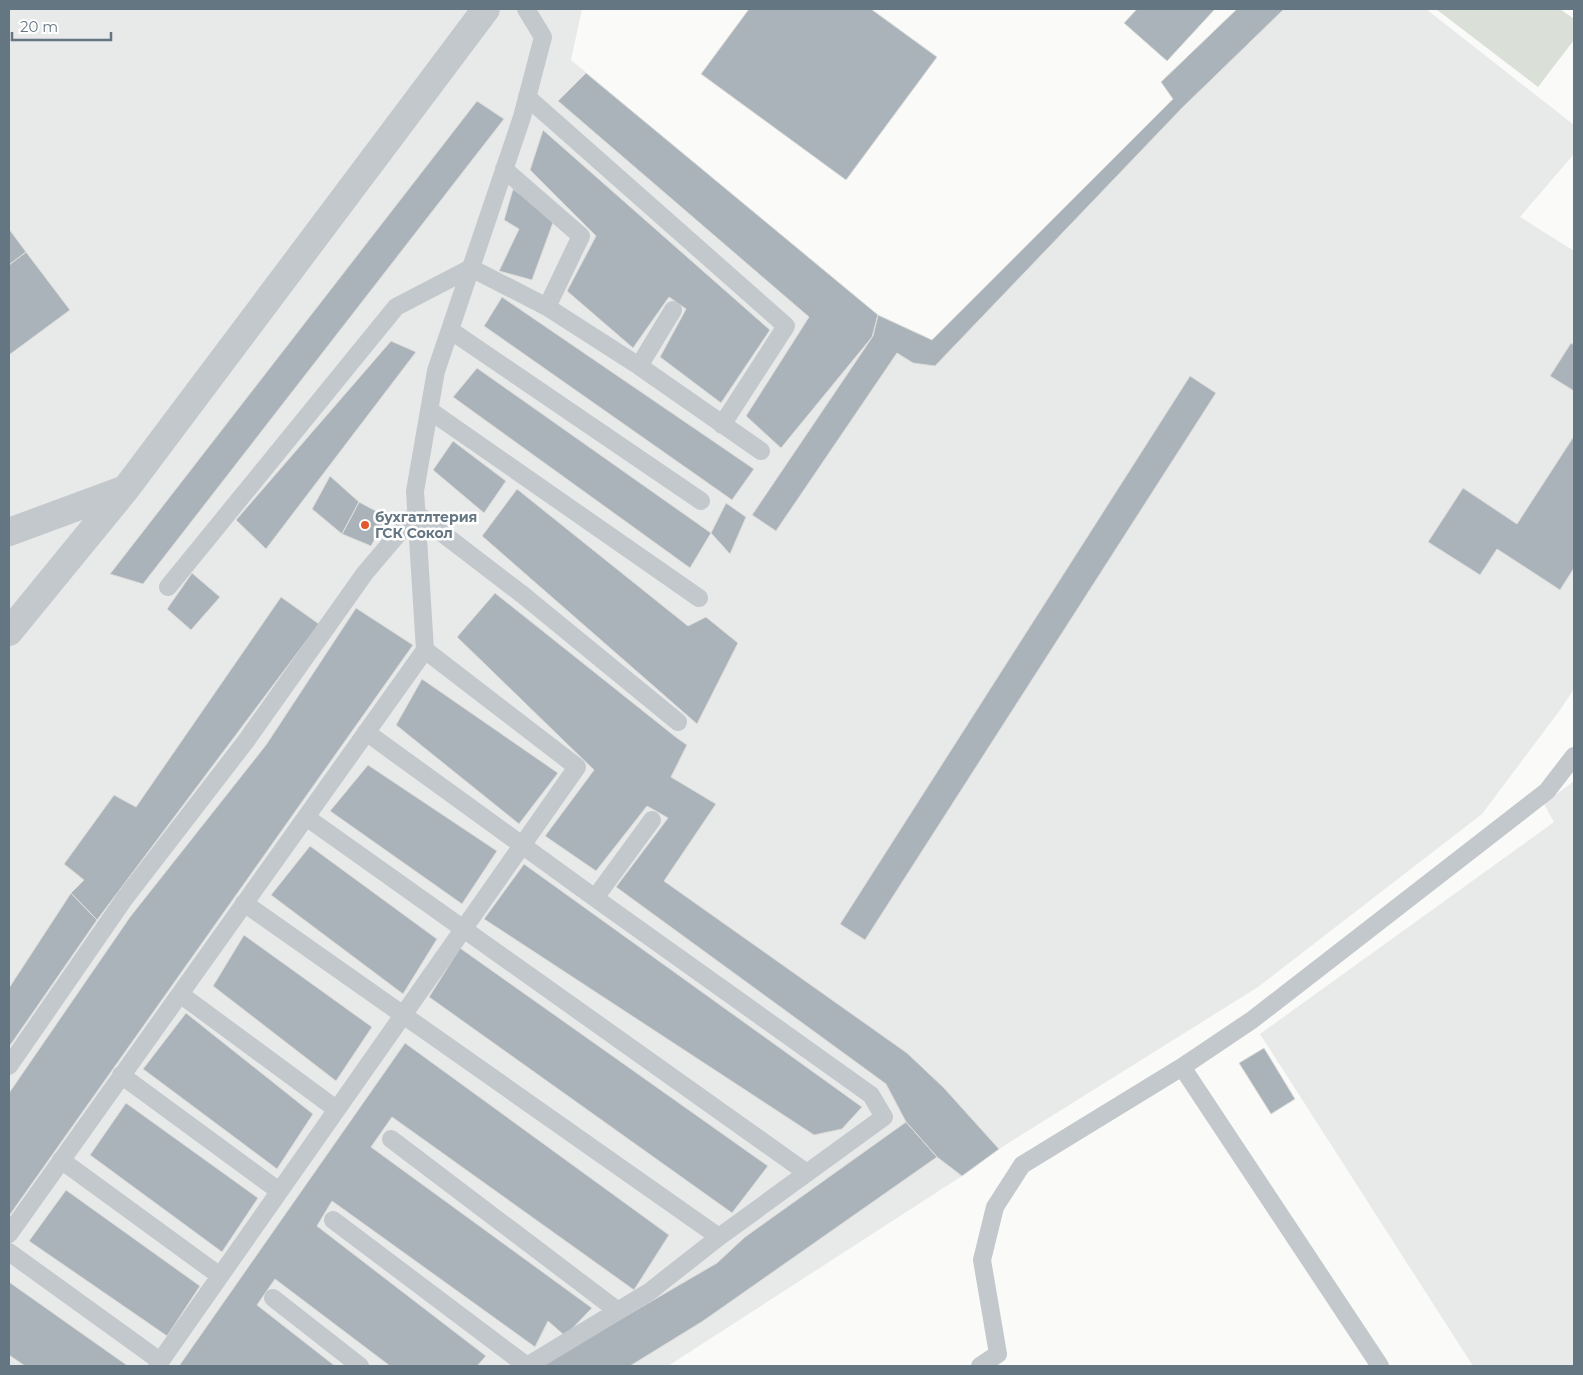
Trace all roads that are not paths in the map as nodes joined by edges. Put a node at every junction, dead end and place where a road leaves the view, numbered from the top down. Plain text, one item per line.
1 (486, 9) edge
2 (526, 9) edge
3 (527, 97) junction
4 (504, 169) junction
5 (471, 268) junction
6 (547, 307) junction
7 (673, 310) dead end
8 (450, 330) junction
9 (639, 366) junction
10 (429, 410) junction
11 (722, 425) junction
12 (761, 451) dead end
13 (125, 490) junction
14 (702, 501) dead end
15 (416, 513) junction
16 (9, 532) edge
17 (168, 587) dead end
18 (699, 598) dead end
19 (9, 632) edge
20 (425, 650) junction
21 (678, 722) dead end
22 (366, 732) junction
23 (1574, 756) edge
24 (306, 816) junction
25 (652, 820) dead end
26 (521, 846) junction
27 (595, 898) junction
28 (244, 903) junction
29 (463, 929) junction
30 (180, 994) junction
31 (403, 1014) junction
32 (9, 1065) edge
33 (1182, 1067) junction
34 (121, 1075) junction
35 (336, 1109) junction
36 (391, 1139) dead end
37 (61, 1160) junction
38 (807, 1172) junction
39 (279, 1191) junction
40 (333, 1220) dead end
41 (9, 1234) edge
42 (719, 1237) junction
43 (9, 1252) edge
44 (220, 1276) junction
45 (273, 1298) dead end
46 (618, 1311) junction
47 (1002, 1360) edge
48 (158, 1364) edge
49 (360, 1366) edge
50 (527, 1366) edge
51 (980, 1366) edge
52 (1380, 1366) edge

1 - 13 street
2 - 3 lane
3 - 4 lane
3 - 11 lane
4 - 5 lane
4 - 6 lane
5 - 6 lane
5 - 8 lane
5 - 17 lane
6 - 9 lane
7 - 9 lane
8 - 10 lane
8 - 14 lane
9 - 11 lane
10 - 15 lane
10 - 18 lane
11 - 12 lane
13 - 16 street
13 - 19 street
15 - 20 lane
15 - 21 lane
15 - 32 lane
20 - 22 lane
20 - 26 lane
22 - 24 lane
22 - 26 lane
23 - 33 lane
24 - 28 lane
24 - 29 lane
25 - 27 lane
26 - 27 lane
26 - 29 lane
27 - 38 lane
28 - 30 lane
28 - 31 lane
29 - 31 lane
29 - 38 lane
30 - 34 lane
30 - 35 lane
31 - 35 lane
31 - 42 lane
33 - 47 lane
33 - 52 lane
34 - 37 lane
34 - 39 lane
35 - 39 lane
36 - 46 lane
37 - 41 lane
37 - 44 lane
38 - 42 lane
39 - 44 lane
40 - 50 lane
42 - 46 lane
43 - 48 lane
44 - 48 lane
45 - 49 lane
46 - 50 lane
47 - 51 lane

